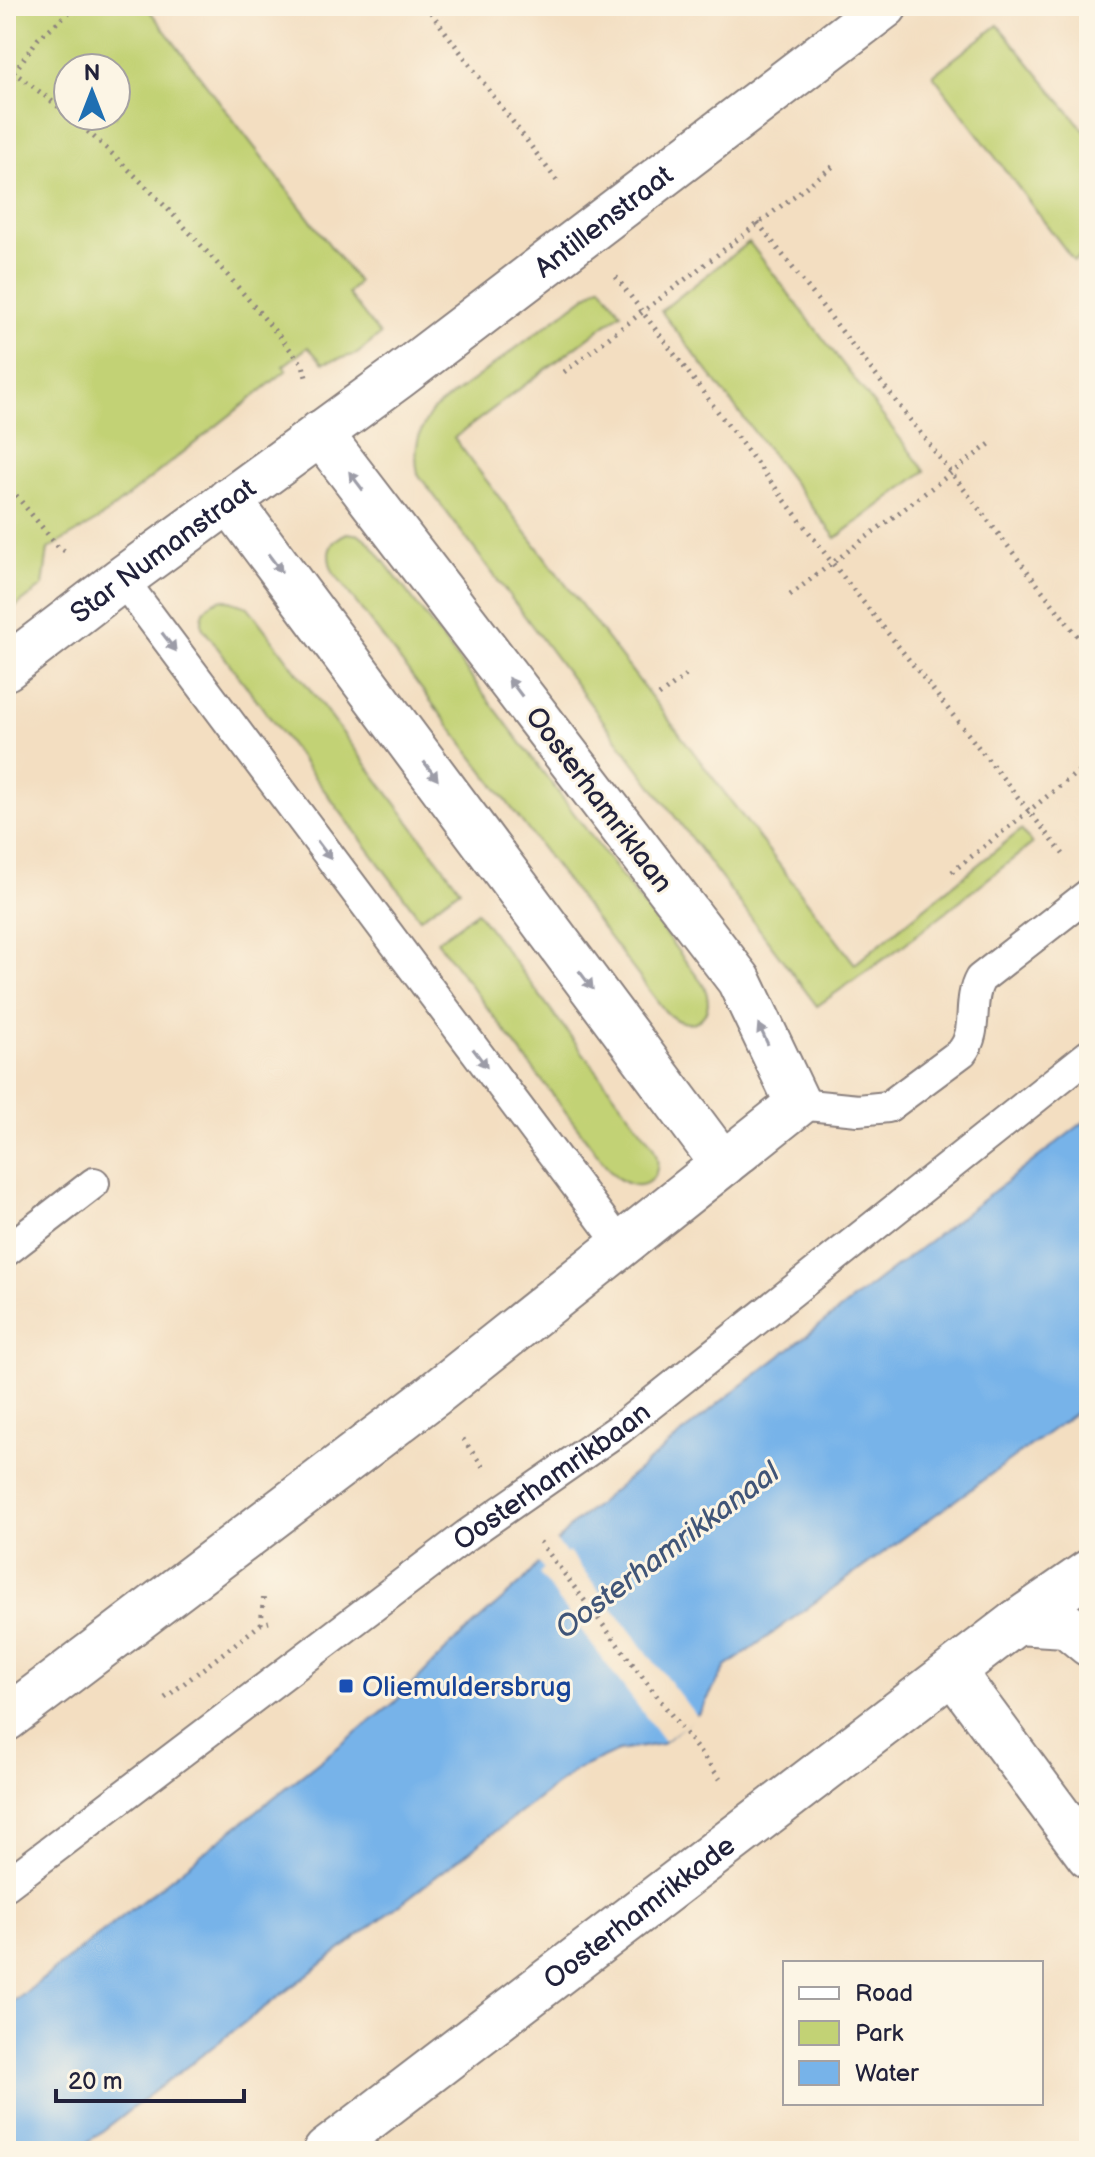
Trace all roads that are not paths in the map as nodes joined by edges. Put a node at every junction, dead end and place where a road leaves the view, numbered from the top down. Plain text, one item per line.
1 (885, 6) edge
2 (320, 433) junction
3 (229, 500) junction
4 (122, 579) junction
5 (6, 668) edge
6 (1089, 894) edge
7 (1089, 1055) edge
8 (798, 1104) junction
9 (723, 1164) junction
10 (94, 1183) dead end
11 (621, 1245) junction
12 (6, 1251) edge
13 (1089, 1572) edge
14 (1017, 1622) junction
15 (1089, 1644) edge
16 (953, 1672) junction
17 (6, 1719) edge
18 (1089, 1856) edge
19 (6, 1885) edge
20 (326, 2151) edge

1 - 2 street, Antillenstraat
2 - 3 street, Star Numanstraat
8 -> 2 street, Oosterhamriklaan
3 - 4 street, Star Numanstraat
3 -> 9 street
4 - 5 street, Star Numanstraat
4 -> 11 lane
6 - 8 lane
7 - 19 lane, Oosterhamrikbaan
8 - 9 street
9 - 11 street
10 - 12 lane
11 - 17 street
13 - 14 street, Oosterhamrikkade
14 - 15 street
14 - 16 street, Oosterhamrikkade
16 - 18 street
16 - 20 street, Oosterhamrikkade

